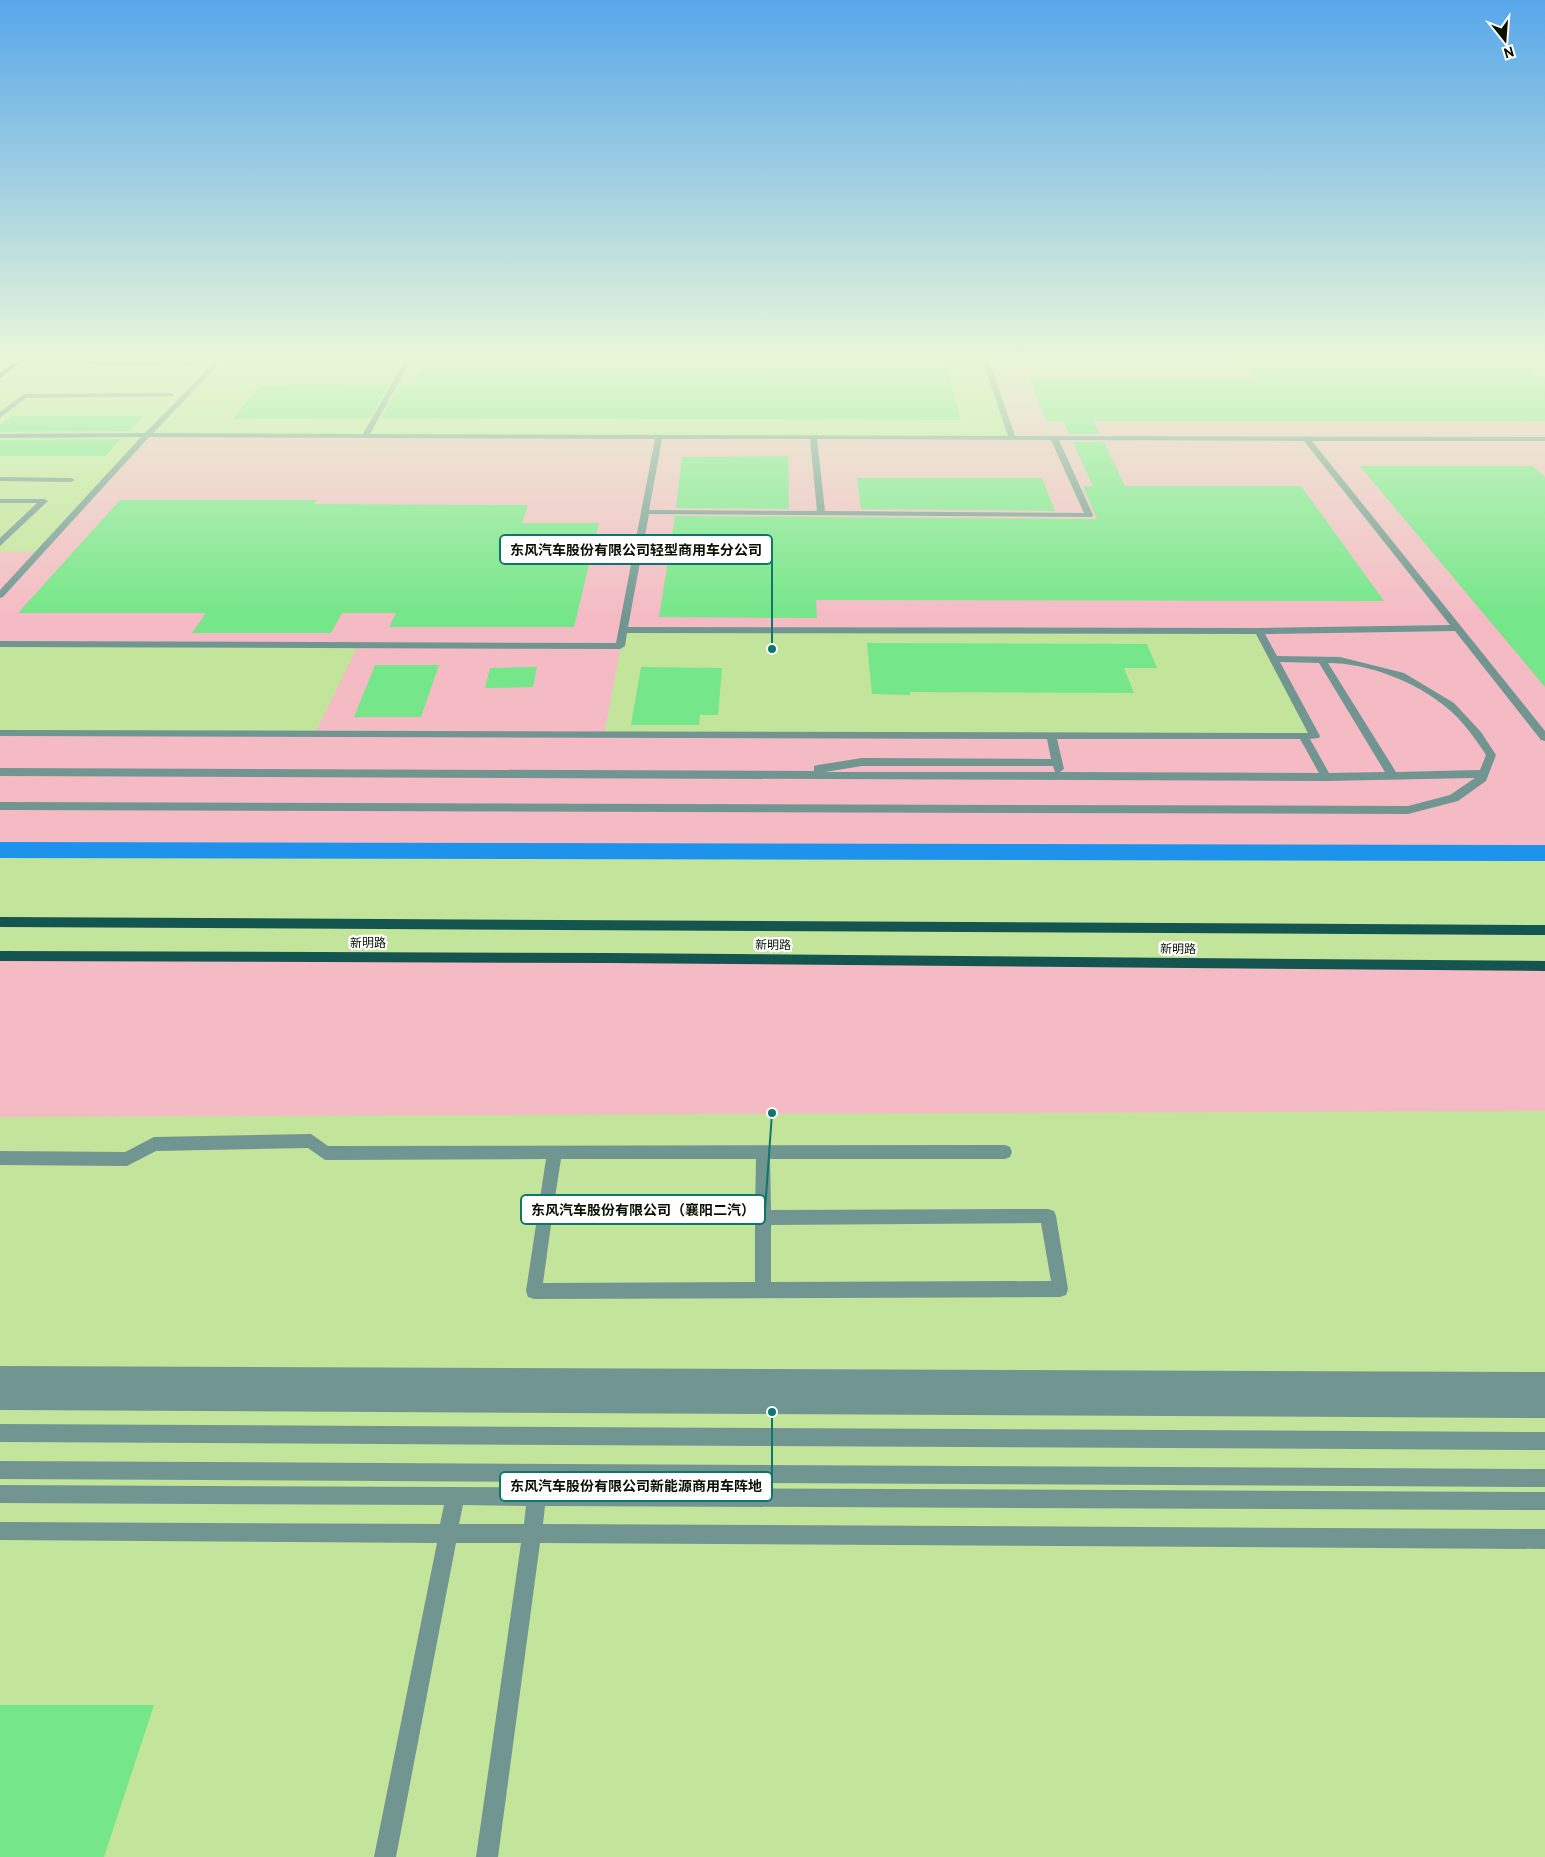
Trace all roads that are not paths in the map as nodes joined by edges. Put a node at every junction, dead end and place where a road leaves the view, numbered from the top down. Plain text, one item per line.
1 (142, 442) edge
2 (658, 442) edge
3 (814, 442) edge
4 (1056, 442) edge
5 (1309, 442) edge
6 (0, 479) edge
7 (71, 480) dead end
8 (0, 501) edge
9 (645, 512) junction
10 (821, 514) junction
11 (0, 543) edge
12 (0, 595) edge
13 (1457, 628) junction
14 (623, 630) junction
15 (1259, 631) junction
16 (0, 644) edge
17 (1274, 659) junction
18 (1322, 660) junction
19 (0, 733) edge
20 (1051, 736) junction
21 (1303, 736) junction
22 (1545, 738) edge
23 (1058, 762) junction
24 (0, 772) edge
25 (1484, 774) junction
26 (784, 775) junction
27 (1061, 776) junction
28 (1393, 776) junction
29 (1326, 777) junction
30 (0, 806) edge
31 (0, 922) edge
32 (1545, 930) edge
33 (0, 956) edge
34 (1545, 966) edge
35 (1005, 1152) dead end
36 (554, 1153) junction
37 (763, 1153) junction
38 (0, 1158) edge
39 (763, 1217) junction
40 (545, 1218) junction
41 (763, 1290) junction
42 (0, 1374) edge
43 (1545, 1381) edge
44 (0, 1388) edge
45 (1545, 1395) edge
46 (0, 1401) edge
47 (1545, 1409) edge
48 (0, 1433) edge
49 (1545, 1441) edge
50 (0, 1470) edge
51 (1545, 1478) edge
52 (0, 1494) edge
53 (455, 1496) junction
54 (537, 1496) junction
55 (1545, 1501) edge
56 (0, 1531) edge
57 (448, 1533) junction
58 (531, 1534) junction
59 (1545, 1539) edge
60 (385, 1857) edge
61 (487, 1857) edge

1 - 12 lane
2 - 9 lane
3 - 10 lane
4 - 10 lane
5 - 13 lane
6 - 7 lane
8 - 11 lane
9 - 10 lane
9 - 14 lane
13 - 15 lane
13 - 22 lane
14 - 15 lane
14 - 16 lane
15 - 17 lane
17 - 18 lane
17 - 21 lane
18 - 25 lane
18 - 28 lane
19 - 20 lane
20 - 21 lane
20 - 23 lane
21 - 29 lane
23 - 26 lane
23 - 27 lane
24 - 26 lane
25 - 28 lane
25 - 30 lane
26 - 27 lane
27 - 29 lane
28 - 29 lane
31 - 32 main road, 新明路
33 - 34 main road, 新明路
35 - 37 lane
36 - 37 lane
36 - 38 lane
36 - 40 lane
37 - 39 lane
39 - 40 lane
39 - 41 lane
39 - 41 lane
40 - 41 lane
42 - 43 lane
44 - 45 lane
46 - 47 lane
48 - 49 lane
50 - 51 lane
52 - 53 lane
53 - 54 lane
53 - 57 lane
54 - 55 lane
54 - 58 lane
56 - 57 lane
57 - 58 lane
57 - 60 lane
58 - 59 lane
58 - 61 lane

